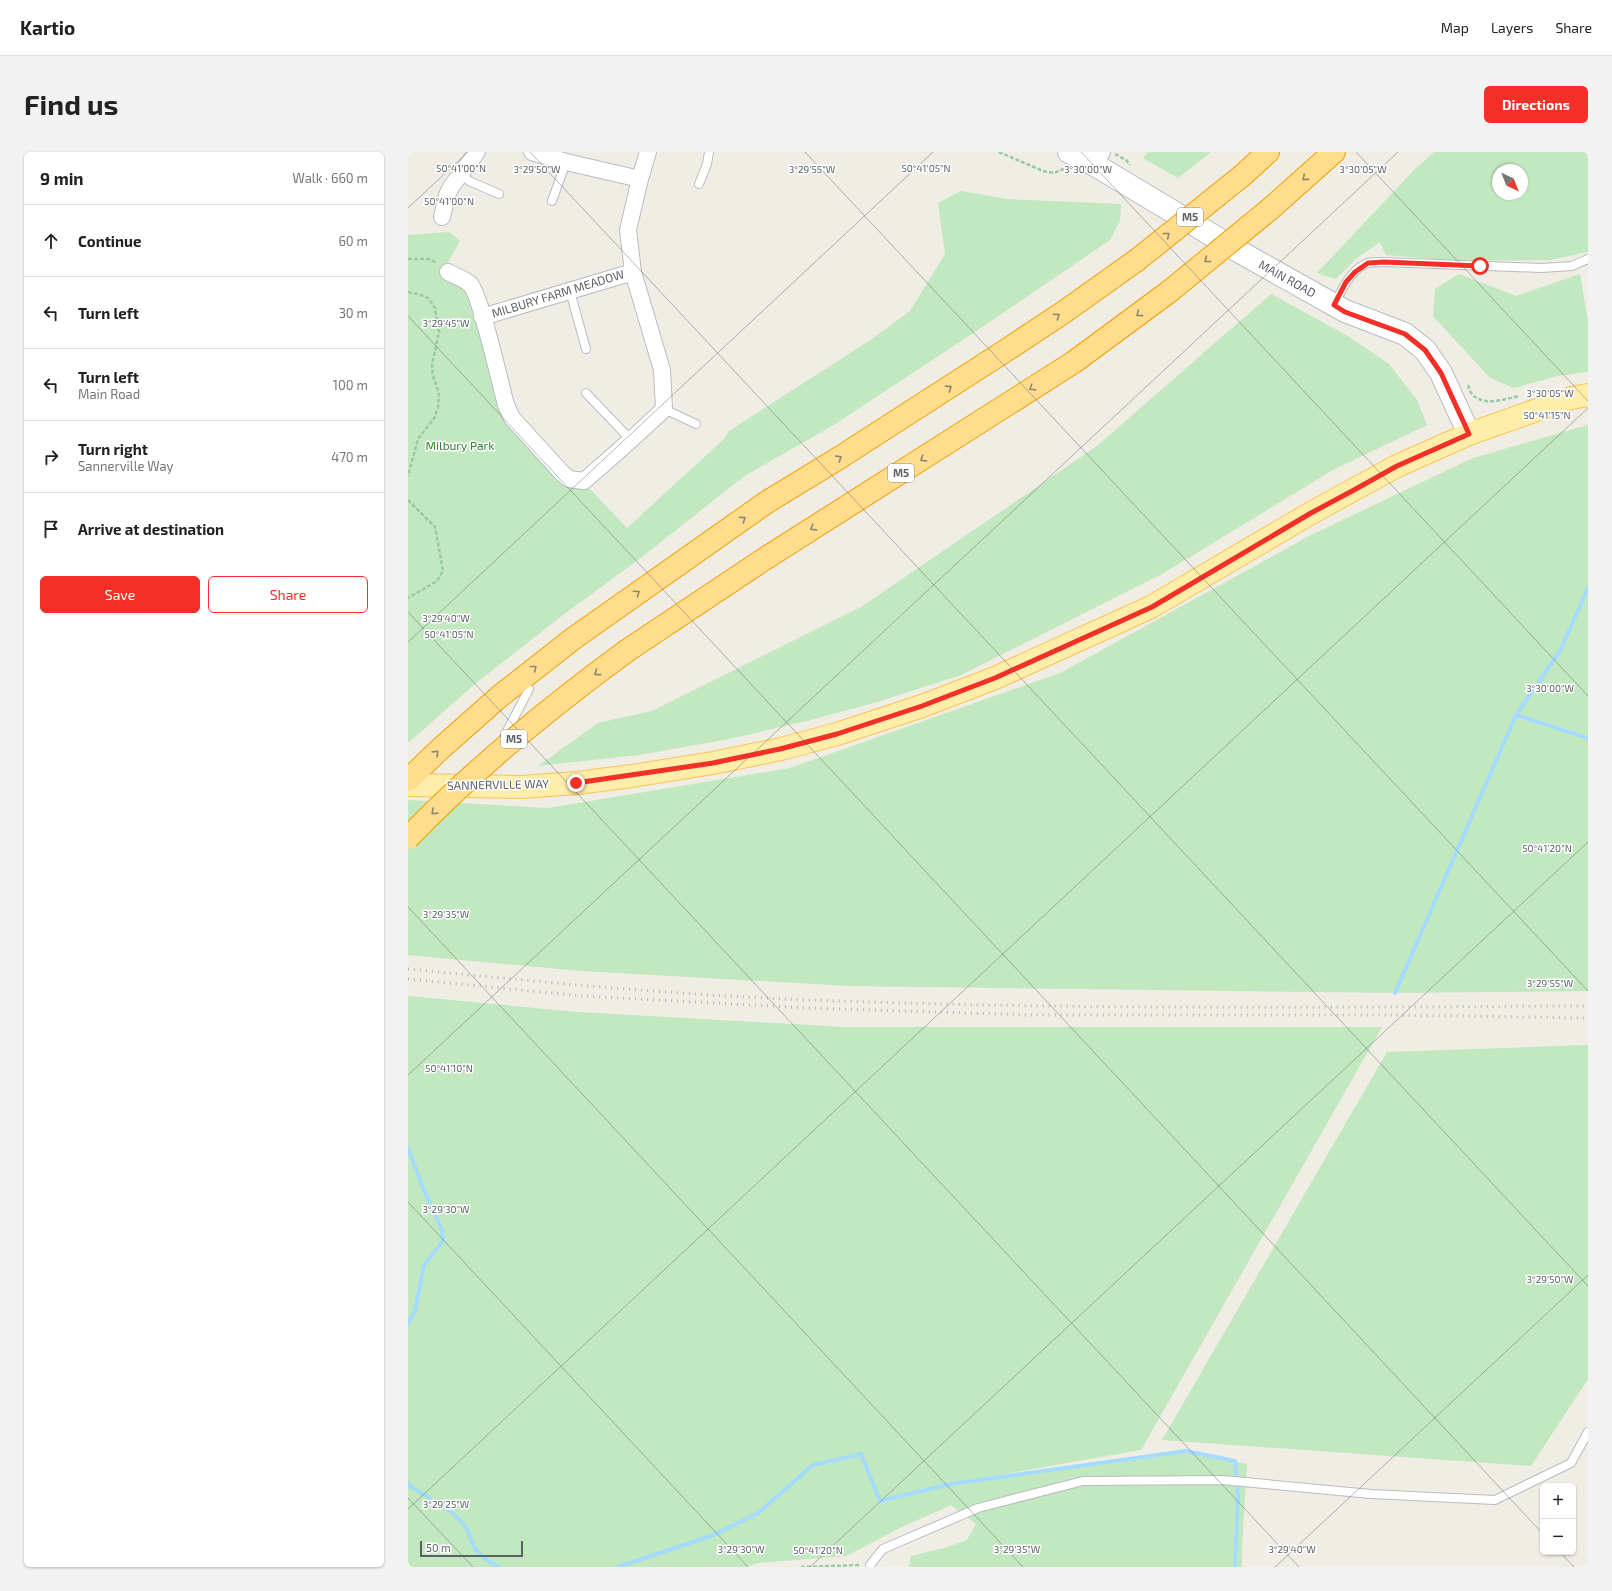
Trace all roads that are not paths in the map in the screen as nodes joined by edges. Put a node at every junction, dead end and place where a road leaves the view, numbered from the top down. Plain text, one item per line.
1 (477, 152) edge
2 (532, 152) edge
3 (648, 152) edge
4 (709, 152) edge
5 (1268, 152) edge
6 (1334, 152) edge
7 (1098, 159) edge
8 (1068, 160) edge
9 (566, 162) junction
10 (461, 174) junction
11 (640, 179) junction
12 (699, 184) dead end
13 (498, 194) dead end
14 (552, 202) dead end
15 (442, 217) dead end
16 (1588, 259) edge
17 (448, 272) road end
18 (633, 272) junction
19 (570, 291) junction
20 (1334, 305) junction
21 (482, 317) junction
22 (586, 349) dead end
23 (586, 393) dead end
24 (1588, 395) edge
25 (664, 409) junction
26 (696, 424) dead end
27 (1469, 434) junction
28 (630, 439) junction
29 (529, 689) dead end
30 (408, 780) edge
31 (408, 785) edge
32 (479, 786) junction
33 (408, 838) edge
34 (1588, 1432) edge
35 (870, 1565) road end

1 - 10 street
2 - 9 street
3 - 11 street, MILBURY FARM MEADOW
4 - 12 lane
30 -> 5 highway, M5, bridge
6 -> 33 highway, M5, bridge
7 - 8 street, MAIN ROAD
7 - 20 street, MAIN ROAD
9 - 11 street
9 - 14 lane
10 - 13 lane
10 - 15 street
11 - 18 street, MILBURY FARM MEADOW
16 - 20 lane
17 - 21 street, MILBURY FARM MEADOW
18 - 19 street, MILBURY FARM MEADOW
18 - 25 street, MILBURY FARM MEADOW
19 - 21 street, MILBURY FARM MEADOW
19 - 22 lane
20 - 27 street, MAIN ROAD
21 - 28 street, MILBURY FARM MEADOW
23 - 28 lane
24 - 27 main road, SANNERVILLE WAY
25 - 26 lane
25 - 28 street, MILBURY FARM MEADOW
27 - 32 main road, SANNERVILLE WAY
29 - 32 lane
31 - 32 main road, SANNERVILLE WAY
34 - 35 lane

